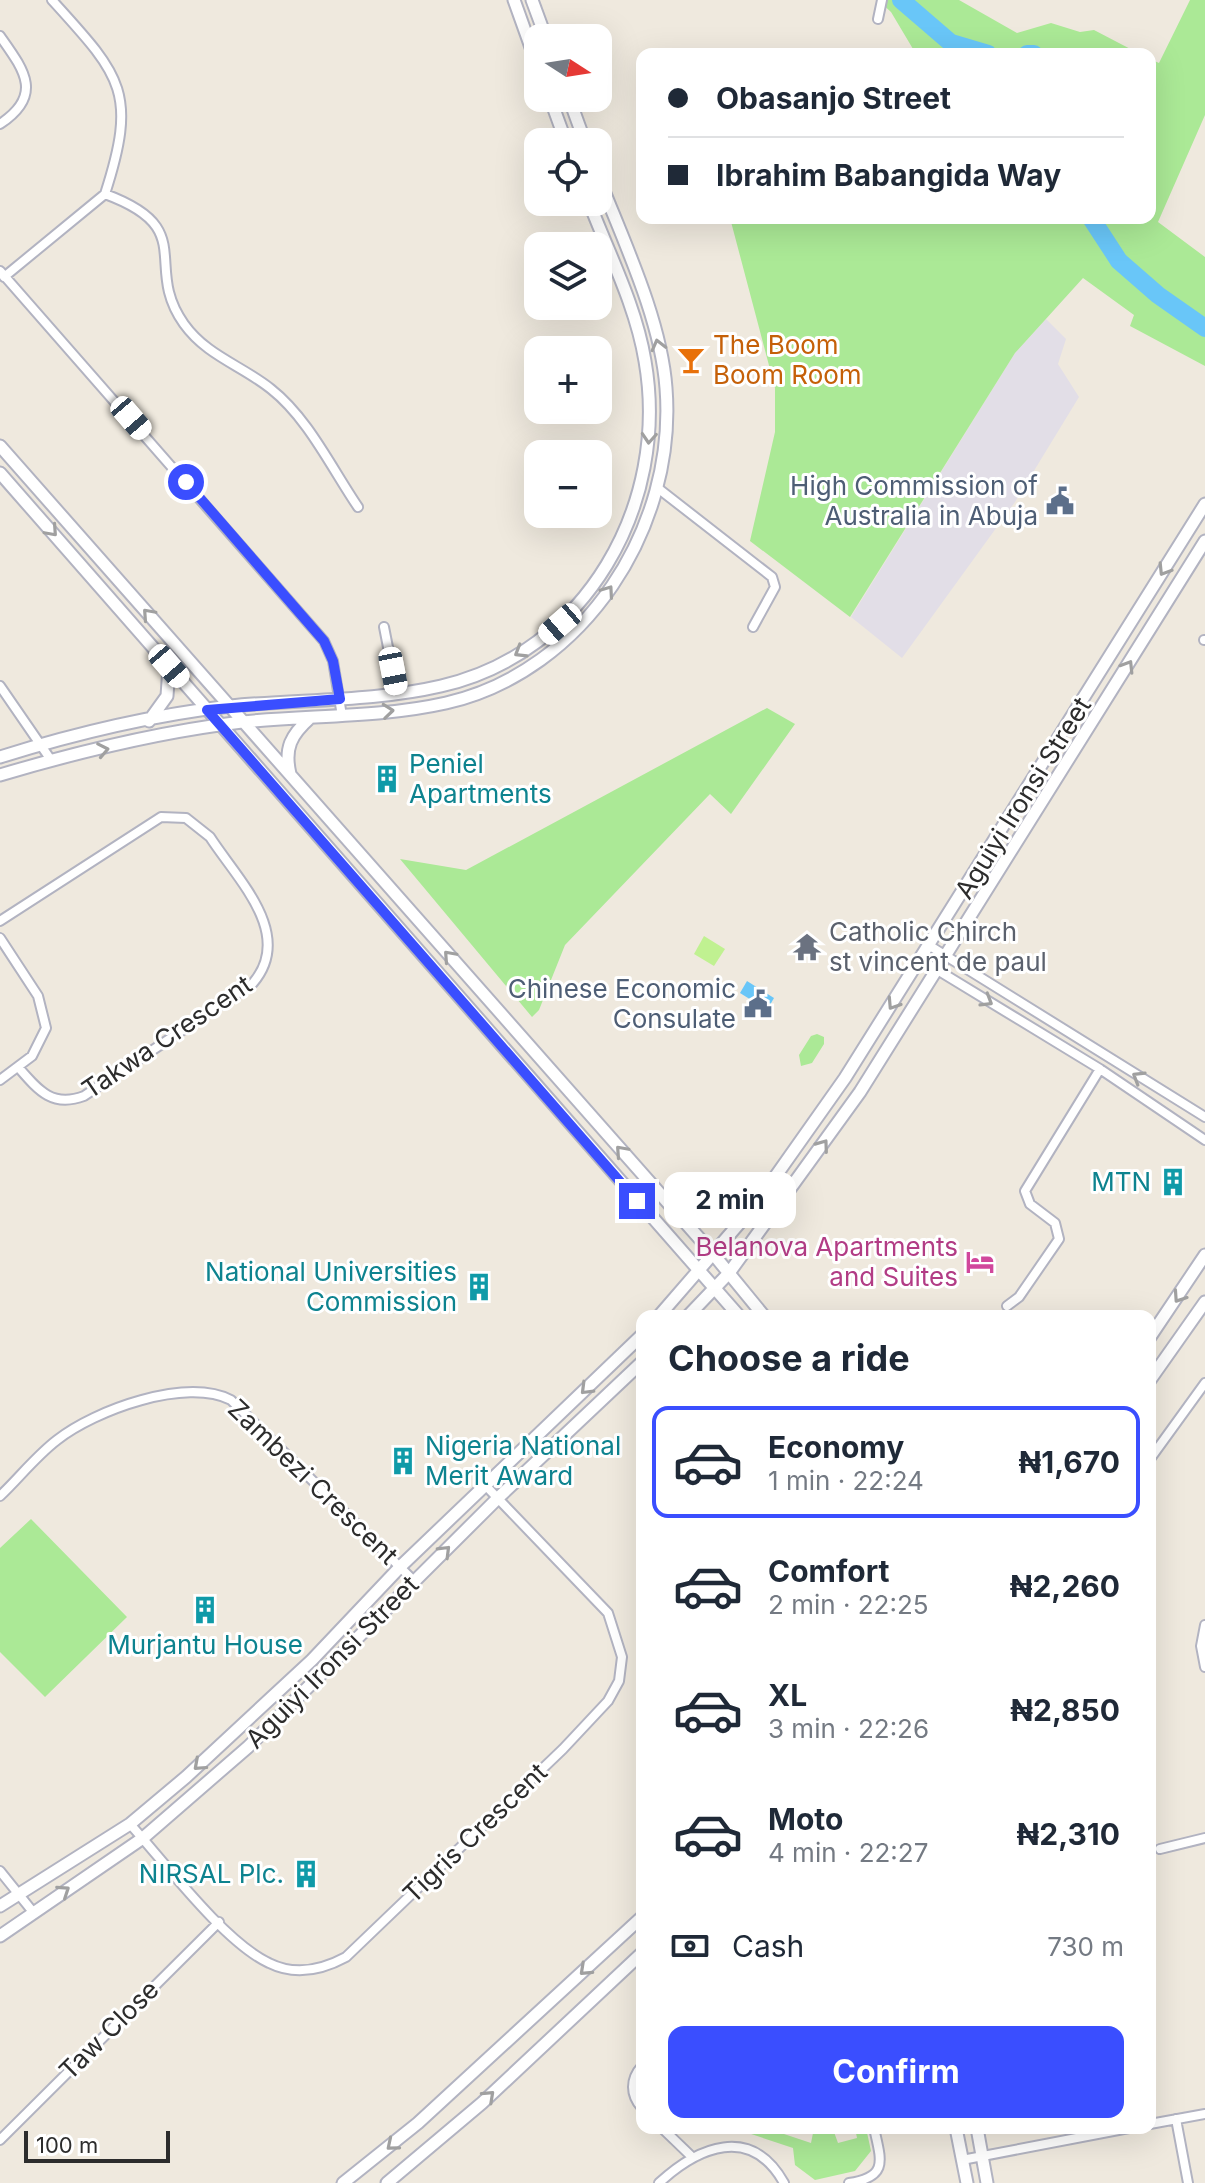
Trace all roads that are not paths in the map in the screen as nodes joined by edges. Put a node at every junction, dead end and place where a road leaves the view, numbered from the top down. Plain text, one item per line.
1 (52, 0) edge
2 (514, 0) edge
3 (532, 0) edge
4 (882, 0) edge
5 (878, 19) dead end
6 (541, 24) edge
7 (524, 28) edge
8 (0, 36) edge
9 (0, 124) edge
10 (105, 194) junction
11 (612, 214) edge
12 (595, 216) edge
13 (2, 274) edge
14 (0, 446) edge
15 (0, 473) edge
16 (659, 489) junction
17 (1205, 504) edge
18 (358, 507) dead end
19 (1205, 541) edge
20 (384, 627) dead end
21 (753, 627) dead end
22 (169, 666) junction
23 (0, 686) edge
24 (397, 693) junction
25 (340, 699) junction
26 (229, 706) junction
27 (207, 710) junction
28 (342, 716) junction
29 (310, 718) junction
30 (149, 721) junction
31 (242, 722) junction
32 (220, 726) junction
33 (42, 744) junction
34 (0, 757) edge
35 (51, 760) junction
36 (0, 775) edge
37 (292, 779) junction
38 (0, 921) edge
39 (0, 938) edge
40 (930, 946) junction
41 (947, 957) junction
42 (921, 960) junction
43 (939, 971) junction
44 (18, 1067) junction
45 (1100, 1069) junction
46 (0, 1080) edge
47 (1205, 1117) edge
48 (1205, 1140) edge
49 (714, 1255) junction
50 (1205, 1255) edge
51 (699, 1272) junction
52 (729, 1273) junction
53 (714, 1290) junction
54 (1205, 1302) edge
55 (1007, 1306) dead end
56 (664, 1310) edge
57 (694, 1310) edge
58 (733, 1310) edge
59 (759, 1310) edge
60 (1156, 1328) edge
61 (636, 1341) edge
62 (636, 1368) edge
63 (1156, 1371) edge
64 (1205, 1383) edge
65 (1156, 1451) edge
66 (485, 1485) junction
67 (0, 1496) edge
68 (499, 1497) junction
69 (401, 1566) junction
70 (414, 1581) junction
71 (1205, 1625) edge
72 (1205, 1667) edge
73 (130, 1824) junction
74 (143, 1838) junction
75 (1205, 1838) edge
76 (1160, 1849) dead end
77 (0, 1871) edge
78 (19, 1891) junction
79 (0, 1906) edge
80 (33, 1912) junction
81 (219, 1922) junction
82 (636, 1923) edge
83 (0, 1936) edge
84 (636, 1959) edge
85 (636, 2074) edge
86 (636, 2095) edge
87 (1205, 2114) edge
88 (1176, 2119) junction
89 (1156, 2123) edge
90 (668, 2134) edge
91 (875, 2134) edge
92 (957, 2134) edge
93 (978, 2134) edge
94 (1096, 2134) edge
95 (0, 2140) edge
96 (982, 2155) junction
97 (691, 2156) junction
98 (962, 2160) junction
99 (343, 2183) edge
100 (387, 2183) edge
101 (659, 2183) edge
102 (784, 2183) edge
103 (849, 2183) edge
104 (967, 2183) edge
105 (987, 2183) edge
106 (1188, 2183) edge

1 - 10 street
2 - 7 main road
3 - 6 main road
4 - 5 street
8 - 9 street
10 - 13 street
10 - 18 street
16 -> 11 main road
12 -> 24 main road
13 - 25 street
26 -> 14 main road
15 -> 22 main road
16 - 21 street
28 -> 16 main road
17 -> 40 main road, Aguiyi Ironsi Street
41 -> 19 main road, Aguiyi Ironsi Street
20 - 24 street
22 - 27 main road
22 - 30 main road
23 - 33 street
24 - 25 main road
25 - 26 main road
25 - 28 street
26 - 27 main road
26 - 31 main road
27 - 30 main road
27 - 32 main road
28 - 29 main road
29 - 31 main road
29 - 37 main road
30 - 33 main road
31 - 32 main road
31 - 37 main road
35 -> 32 main road
32 - 51 main road
33 - 34 main road
33 - 35 street
35 - 36 main road
49 -> 37 main road
38 - 44 street, Takwa Crescent
39 - 44 street
40 - 41 street
40 - 42 main road, Aguiyi Ironsi Street
41 - 43 main road, Aguiyi Ironsi Street
47 -> 41 street
42 - 43 street
42 -> 49 main road, Aguiyi Ironsi Street
43 -> 45 street
52 -> 43 main road, Aguiyi Ironsi Street
44 - 46 street
45 - 48 street
45 - 55 street
49 - 51 main road, Aguiyi Ironsi Street
49 - 52 main road
50 -> 60 main road
51 - 53 main road
51 - 56 main road, Aguiyi Ironsi Street
52 - 53 main road, Aguiyi Ironsi Street
52 - 59 main road
53 - 57 main road, Aguiyi Ironsi Street
53 - 58 main road
54 - 63 main road
61 -> 66 main road, Aguiyi Ironsi Street
62 - 68 main road, Aguiyi Ironsi Street
64 - 65 street
66 - 68 street, Tigris Crescent
66 - 69 main road, Aguiyi Ironsi Street
67 - 69 street, Zambezi Crescent
70 -> 68 main road, Aguiyi Ironsi Street
68 - 81 street, Tigris Crescent
69 - 70 street, Zambezi Crescent
69 -> 73 main road, Aguiyi Ironsi Street
70 - 74 main road, Aguiyi Ironsi Street
71 - 72 street
73 - 74 street, Tigris Crescent
73 - 78 main road, Aguiyi Ironsi Street
80 -> 74 main road, Aguiyi Ironsi Street
74 - 81 street, Tigris Crescent
75 - 76 street
77 - 78 street
78 - 79 main road, Aguiyi Ironsi Street
78 - 80 street
80 - 83 main road, Aguiyi Ironsi Street
81 - 95 street, Taw Close
82 -> 99 main road
100 -> 84 main road
85 - 86 street
87 - 88 street
88 - 89 street
88 - 106 street
90 - 97 street
91 - 103 street
92 - 98 main road
93 - 96 main road
94 - 96 street
96 - 98 street
96 - 105 main road
97 - 101 street
97 - 102 street
98 - 104 main road

